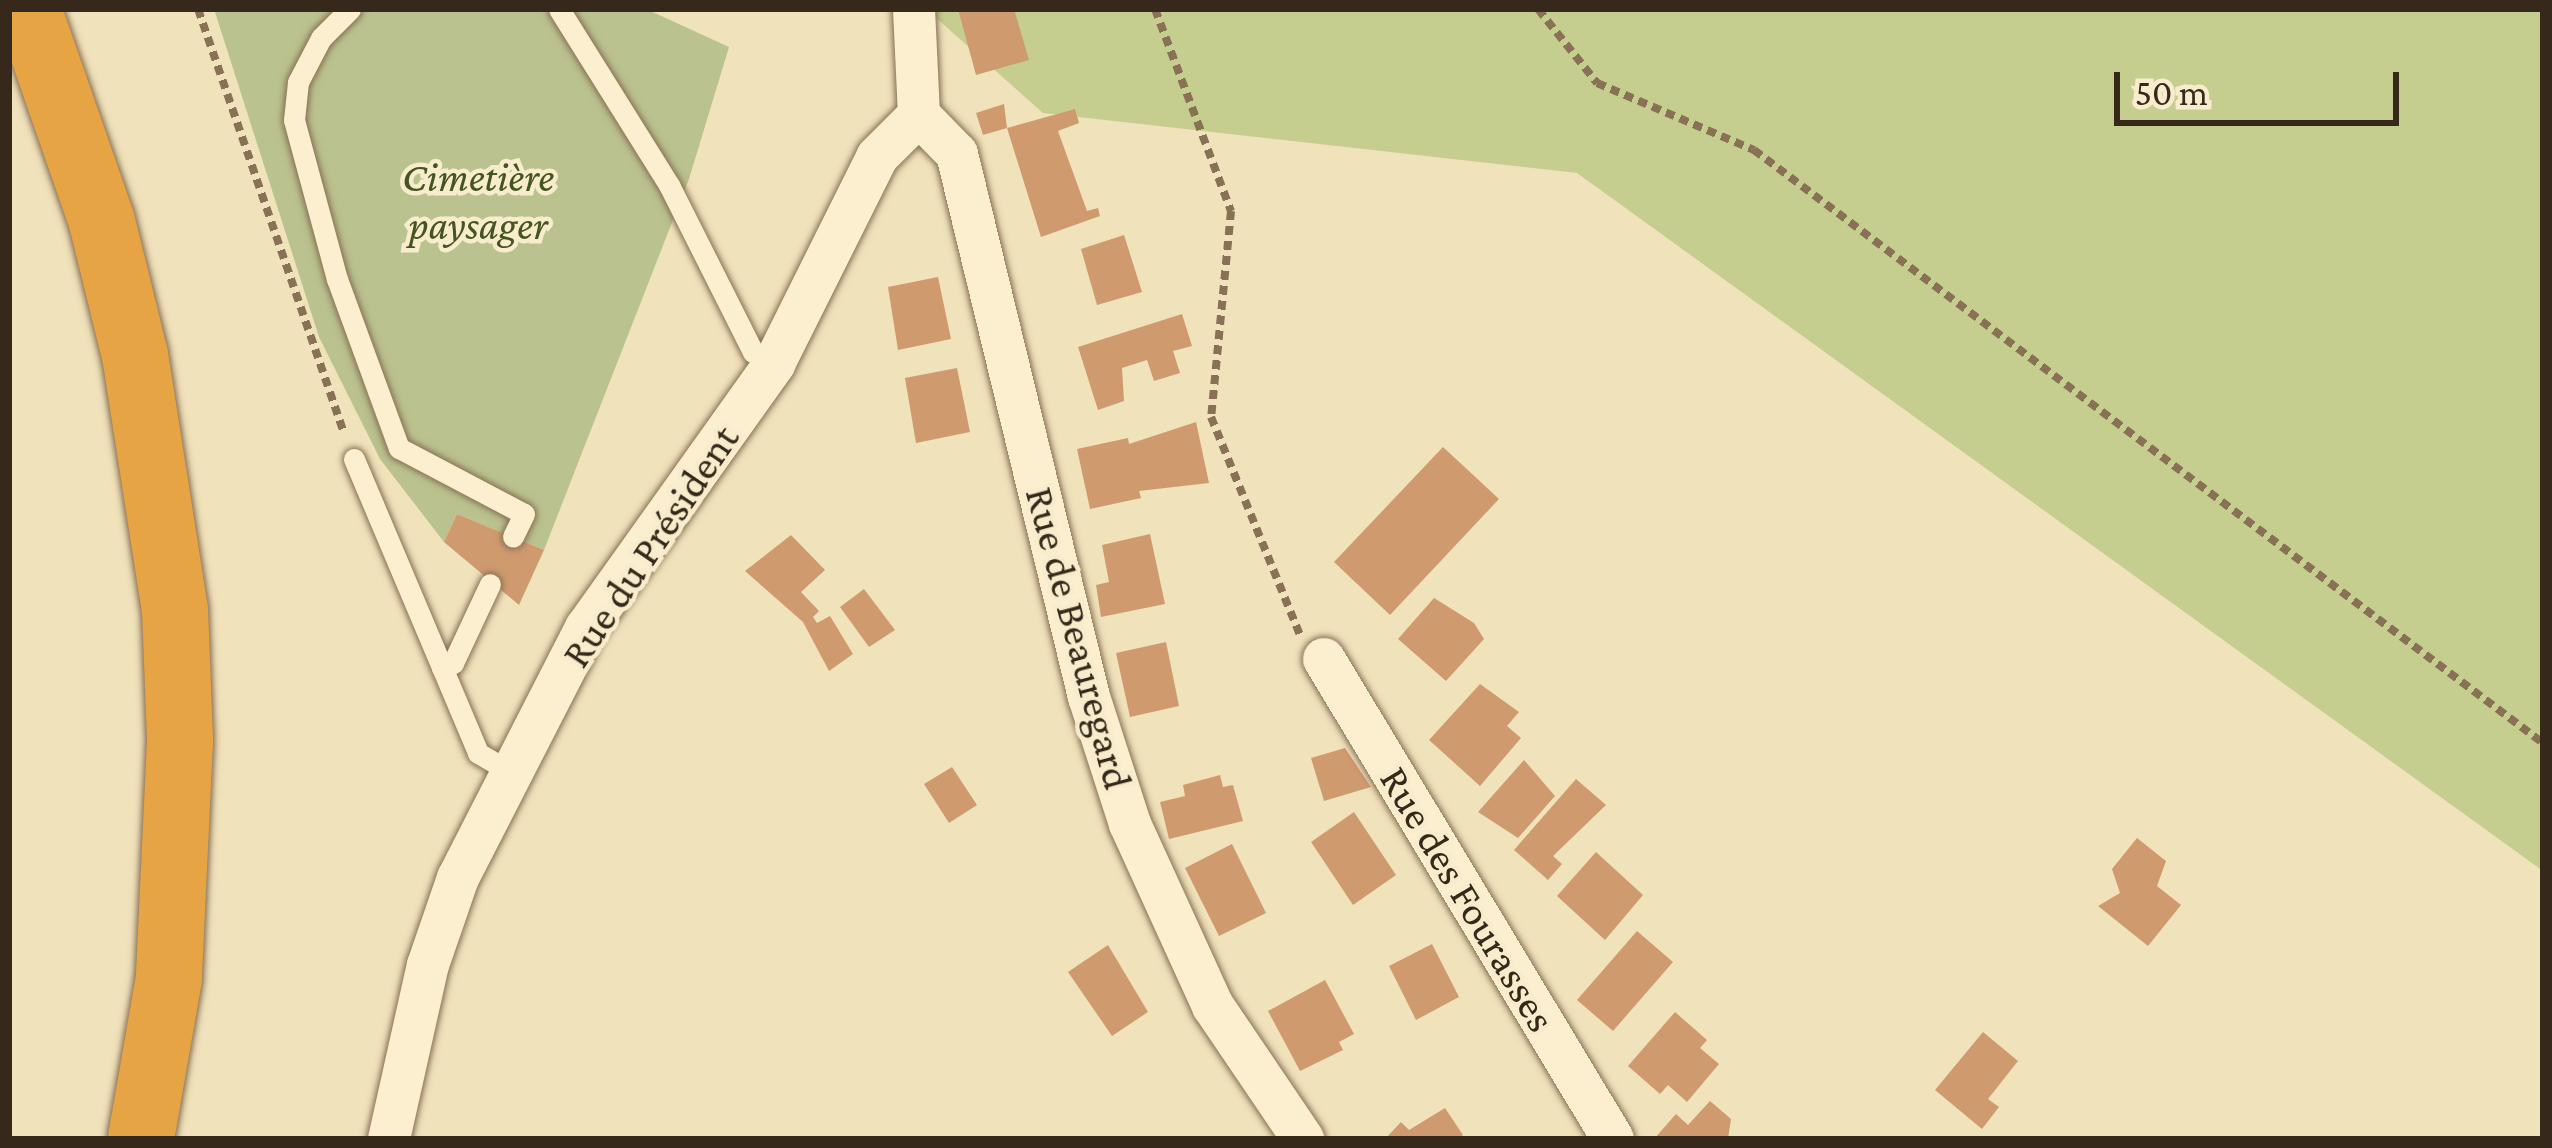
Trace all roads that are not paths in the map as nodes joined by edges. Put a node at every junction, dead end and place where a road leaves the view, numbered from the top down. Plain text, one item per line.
1 (28, 9) edge
2 (350, 9) edge
3 (560, 9) edge
4 (914, 9) edge
5 (919, 115) junction
6 (774, 364) junction
7 (354, 459) road end
8 (512, 537) dead end
9 (490, 584) dead end
10 (1324, 659) road end
11 (442, 668) junction
12 (512, 773) junction
13 (141, 1139) edge
14 (389, 1139) edge
15 (1303, 1139) edge
16 (1613, 1139) edge

1 - 13 highway
2 - 8 lane
3 - 6 lane
4 - 5 street
5 - 6 street, Rue du Président
5 - 15 street, Rue de Beauregard
6 - 12 street, Rue du Président
7 - 11 lane
9 - 11 lane
10 - 16 street, Rue des Fourasses
11 - 12 lane
12 - 14 street, Rue du Président

